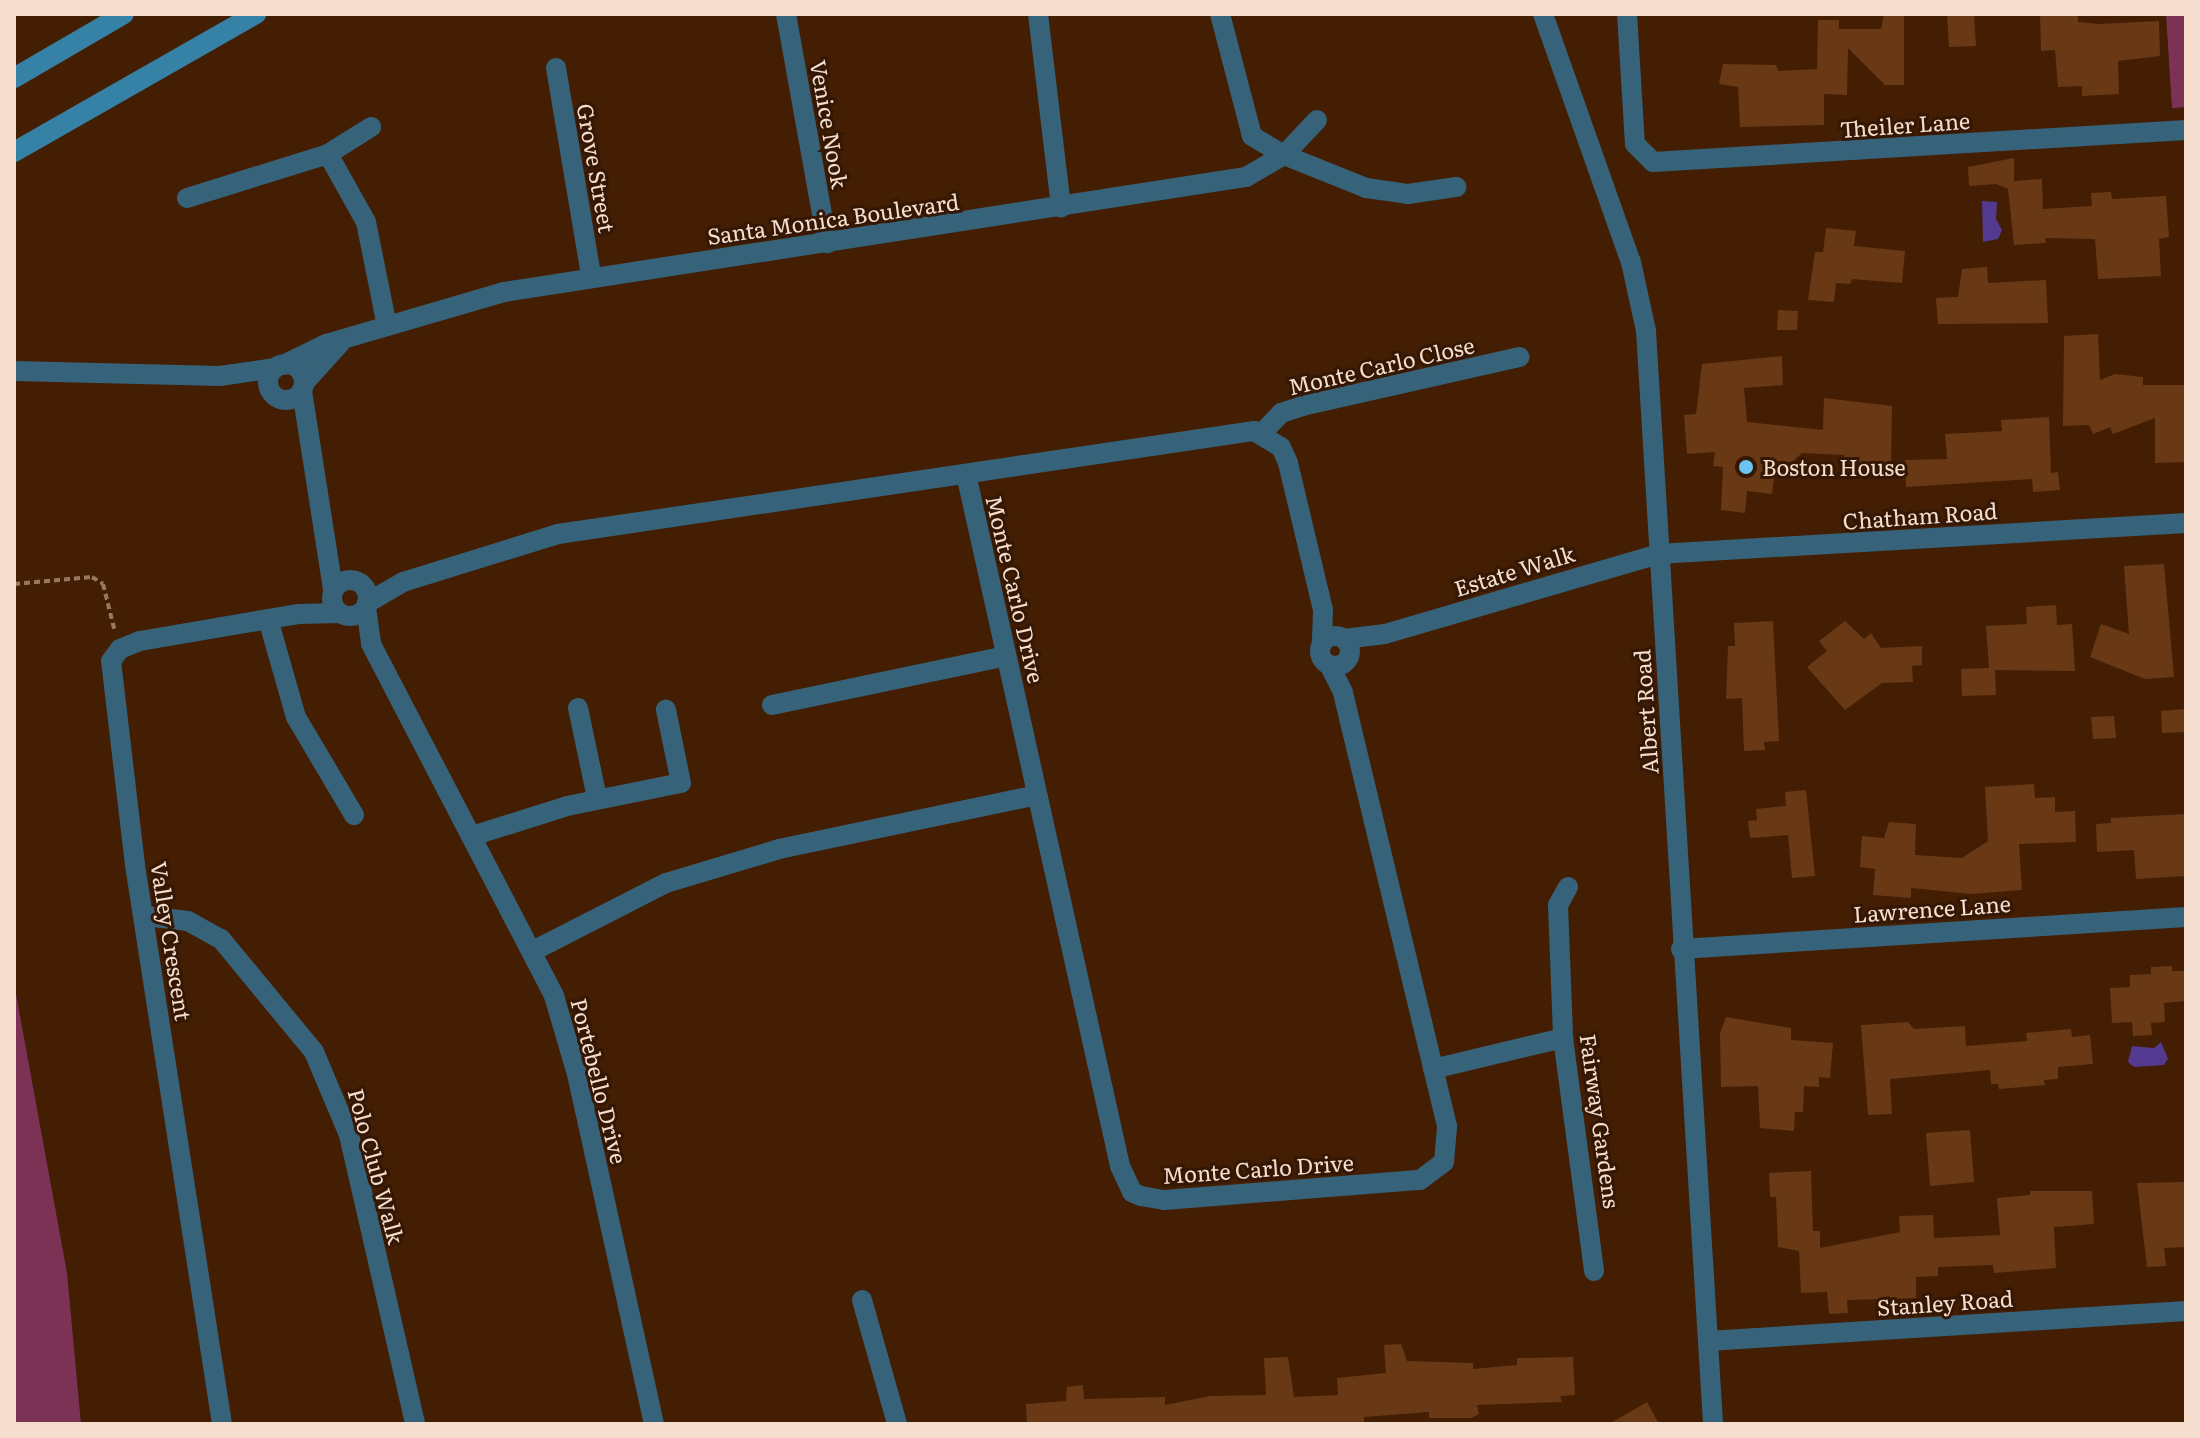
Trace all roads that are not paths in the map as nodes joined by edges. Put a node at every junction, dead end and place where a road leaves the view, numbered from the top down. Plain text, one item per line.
1 (256, 14) edge
2 (786, 14) edge
3 (1038, 14) edge
4 (1220, 14) edge
5 (1543, 14) edge
6 (1627, 14) edge
7 (121, 15) edge
8 (556, 68) dead end
9 (14, 78) edge
10 (1317, 120) dead end
11 (371, 127) dead end
12 (2186, 130) edge
13 (14, 152) edge
14 (328, 154) junction
15 (1284, 155) junction
16 (1456, 187) dead end
17 (187, 198) dead end
18 (1061, 208) junction
19 (827, 243) junction
20 (591, 276) junction
21 (387, 326) junction
22 (341, 342) junction
23 (1520, 357) dead end
24 (279, 366) junction
25 (14, 371) edge
26 (220, 376) junction
27 (303, 387) junction
28 (276, 396) junction
29 (304, 424) junction
30 (1262, 433) junction
31 (966, 474) junction
32 (2186, 523) edge
33 (329, 538) junction
34 (1658, 554) junction
35 (333, 590) junction
36 (363, 594) junction
37 (298, 614) junction
38 (341, 614) junction
39 (268, 619) junction
40 (371, 644) junction
41 (1339, 650) junction
42 (1006, 656) junction
43 (772, 705) dead end
44 (578, 708) dead end
45 (666, 710) dead end
46 (1037, 795) junction
47 (597, 798) junction
48 (354, 815) dead end
49 (472, 836) junction
50 (1568, 887) dead end
51 (146, 916) junction
52 (2186, 917) edge
53 (1681, 949) junction
54 (533, 951) junction
55 (1563, 1038) junction
56 (1433, 1069) junction
57 (1594, 1271) dead end
58 (862, 1300) dead end
59 (2186, 1311) edge
60 (1708, 1341) junction
61 (222, 1424) edge
62 (415, 1424) edge
63 (654, 1424) edge
64 (897, 1424) edge
65 (1713, 1424) edge

1 - 13 main road
2 - 19 street, Venice Nook
3 - 18 street
4 - 15 street
5 - 34 street, Albert Road
6 - 12 street, Theiler Lane
7 - 9 main road
8 - 20 street, Grove Street
10 - 15 street, Santa Monica Boulevard
11 - 14 street
14 - 17 street
14 - 21 street
15 - 16 street
15 - 18 street, Santa Monica Boulevard
18 - 19 street, Santa Monica Boulevard
19 - 20 street, Santa Monica Boulevard
20 - 21 street, Santa Monica Boulevard
21 - 22 street, Santa Monica Boulevard
22 - 24 street, Santa Monica Boulevard
22 - 27 street, Santa Monica Boulevard
23 - 30 street, Monte Carlo Close
24 - 26 street, Santa Monica Boulevard
24 - 27 street
24 - 28 street
25 - 26 street, Santa Monica Boulevard
26 - 28 street, Santa Monica Boulevard
27 - 28 street
27 - 29 street, Portebello Drive
28 - 29 street
29 - 33 street, Portebello Drive
30 - 31 street, Monte Carlo Drive
30 - 41 street
31 - 36 street, Monte Carlo Drive
31 - 42 street, Monte Carlo Drive
32 - 34 street, Chatham Road
33 - 35 street, Portebello Drive
33 - 36 street, Portebello Drive
34 - 41 street, Estate Walk
34 - 53 street, Albert Road
35 - 36 street
35 - 37 street
35 - 38 street, Portebello Drive
36 - 38 street
36 - 40 street, Portebello Drive
37 - 38 street
37 - 39 street
38 - 40 street, Portebello Drive
39 - 48 street
39 - 51 street, Valley Crescent
40 - 49 street, Portebello Drive
41 - 56 street, Monte Carlo Drive
42 - 43 street
42 - 46 street, Monte Carlo Drive
44 - 47 street
45 - 47 street
46 - 54 street
46 - 56 street, Monte Carlo Drive
47 - 49 street
49 - 54 street, Portebello Drive
50 - 55 street, Fairway Gardens
51 - 61 street, Valley Crescent
51 - 62 street, Polo Club Walk
52 - 53 street, Lawrence Lane
53 - 60 street, Albert Road
54 - 63 street, Portebello Drive
55 - 56 street
55 - 57 street, Fairway Gardens
58 - 64 street
59 - 60 street, Stanley Road
60 - 65 street, Albert Road

